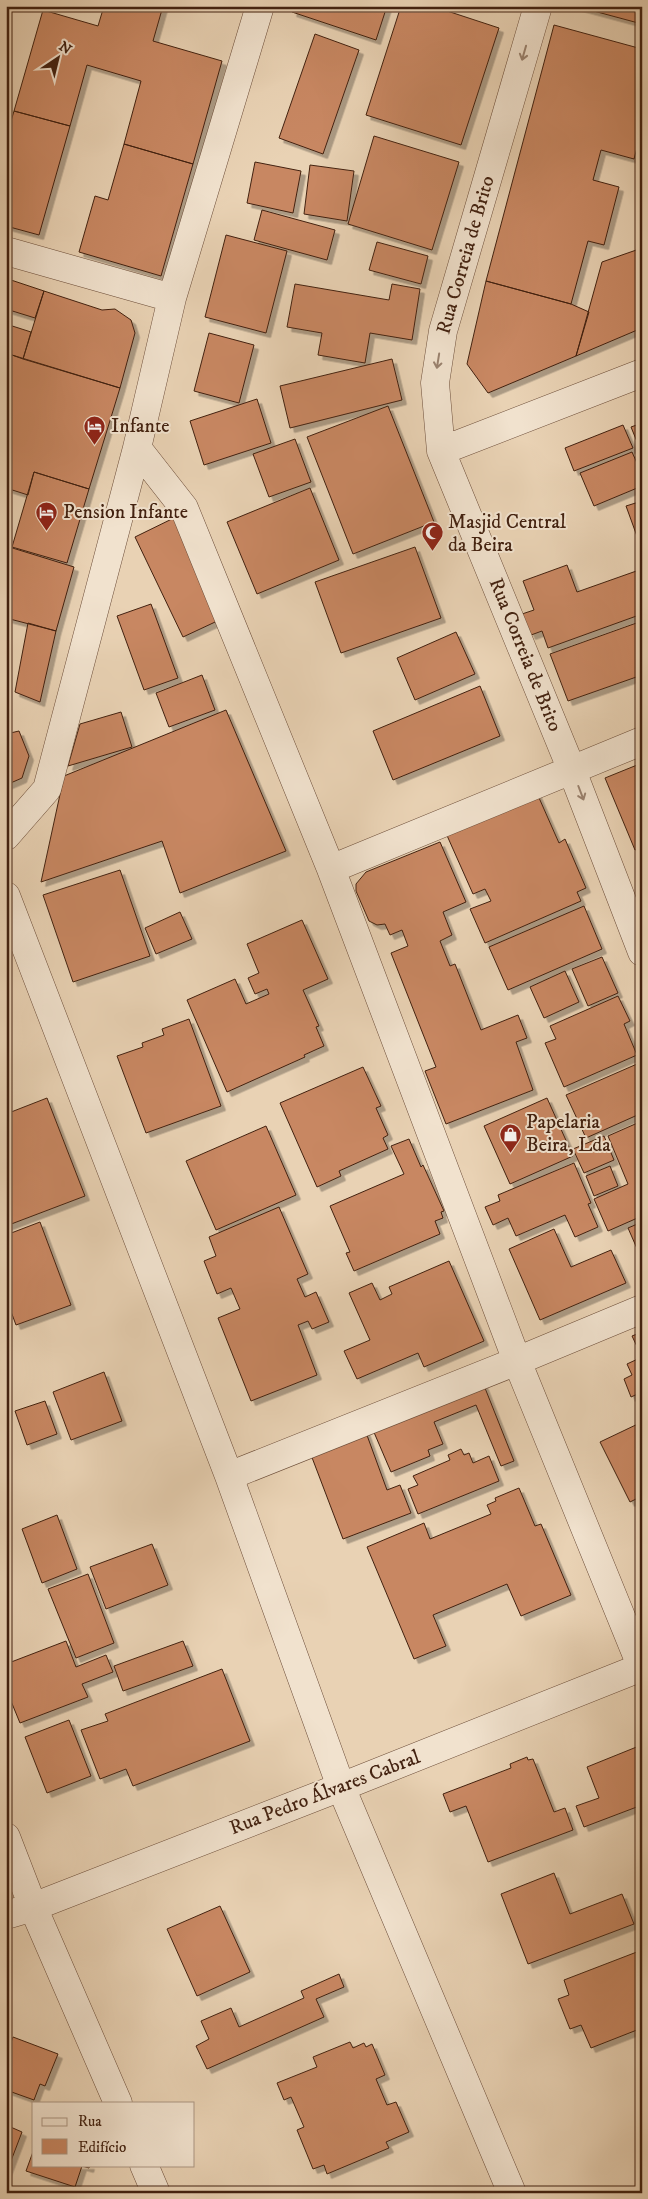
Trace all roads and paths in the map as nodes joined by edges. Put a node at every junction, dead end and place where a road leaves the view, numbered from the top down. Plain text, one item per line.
1 (260, 6) edge
2 (538, 6) edge
3 (6, 251) edge
4 (172, 298) junction
5 (642, 373) edge
6 (138, 448) junction
7 (441, 451) junction
8 (642, 741) edge
9 (572, 768) junction
10 (6, 836) edge
11 (331, 869) junction
12 (6, 896) edge
13 (642, 952) edge
14 (642, 1309) edge
15 (517, 1361) junction
16 (229, 1476) junction
17 (642, 1668) edge
18 (340, 1787) junction
19 (6, 1837) edge
20 (33, 1907) junction
21 (6, 1915) edge
22 (118, 2102) edge
23 (144, 2166) edge
24 (156, 2193) edge
25 (512, 2193) edge

1 - 4 street
2 -> 7 street, Rua Correia de Brito
3 - 4 street
4 - 6 street
5 - 7 street
6 - 10 street
6 - 11 street
7 - 9 street, Rua Correia de Brito
8 - 9 street
9 - 11 street
9 -> 13 street, Rua Correia de Brito
11 - 15 street
12 - 16 street
14 - 15 street
15 - 16 street
15 - 17 street
16 - 18 street
17 - 18 street, Rua Pedro Álvares Cabral
18 - 20 street, Rua Pedro Álvares Cabral
18 - 25 street
19 - 20 street
20 - 21 street, Rua Pedro Álvares Cabral
20 - 22 street
23 - 24 street

